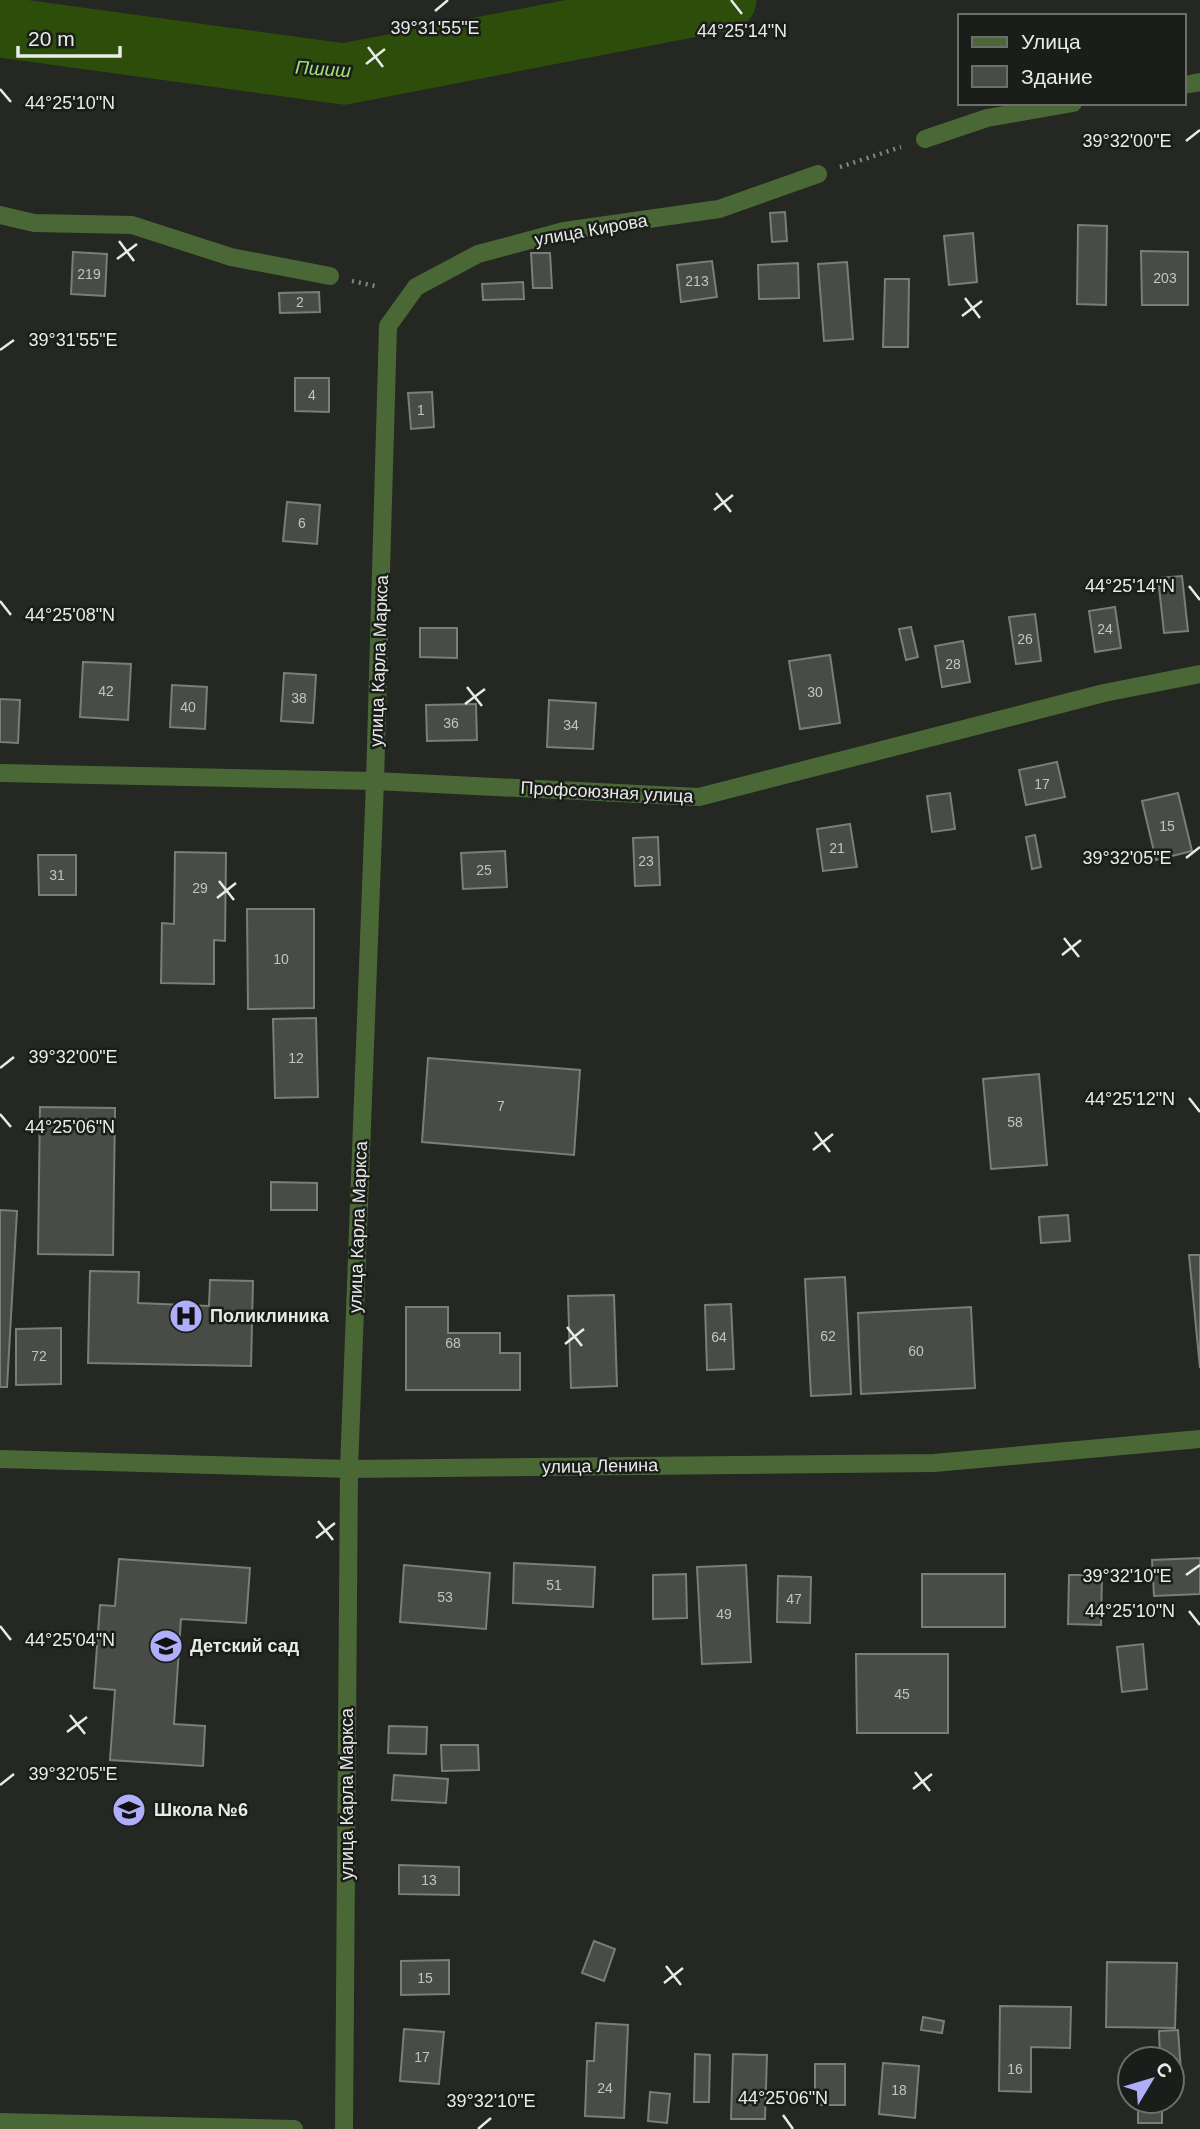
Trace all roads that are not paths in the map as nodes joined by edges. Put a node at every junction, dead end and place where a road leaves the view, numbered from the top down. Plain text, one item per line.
1 (1062, 105) edge
2 (925, 139) road end
3 (818, 174) road end
4 (0, 215) edge
5 (330, 276) dead end
6 (388, 326) joint
7 (1200, 674) edge
8 (0, 773) edge
9 (375, 781) junction
10 (1200, 1439) edge
11 (0, 1459) edge
12 (349, 1469) junction
13 (0, 2122) edge
14 (294, 2129) edge
15 (344, 2129) edge

1 - 2 street
3 - 6 street, улица Кирова
4 - 5 street
6 - 9 street, улица Карла Маркса
7 - 9 street, Профсоюзная улица
8 - 9 street, Профсоюзная улица
9 - 12 street, улица Карла Маркса
10 - 12 street, улица Ленина
11 - 12 street, улица Ленина
12 - 15 street, улица Карла Маркса
13 - 14 street

